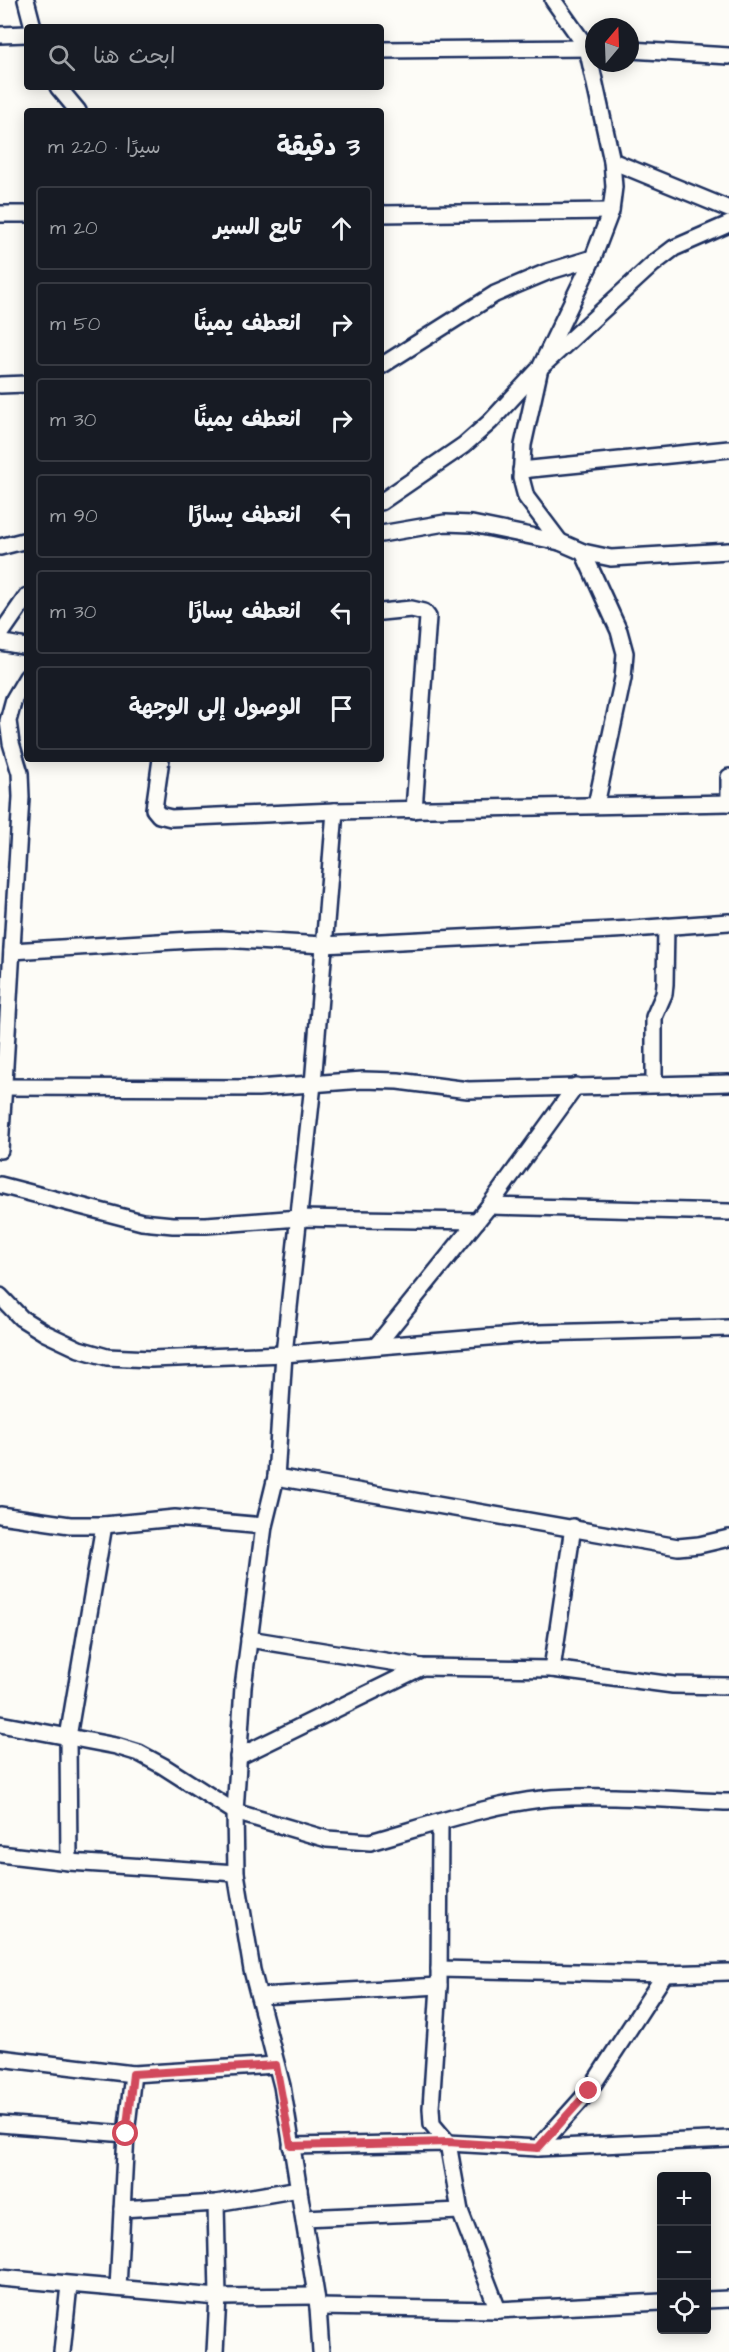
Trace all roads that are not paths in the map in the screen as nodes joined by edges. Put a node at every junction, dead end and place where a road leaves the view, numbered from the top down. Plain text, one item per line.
1 (26, 0) edge
2 (553, 0) edge
3 (32, 24) edge
4 (24, 34) edge
5 (0, 35) edge
6 (585, 40) edge
7 (585, 48) edge
8 (384, 50) edge
9 (639, 51) edge
10 (729, 56) edge
11 (595, 72) edge
12 (60, 90) edge
13 (76, 108) edge
14 (612, 161) junction
15 (729, 209) edge
16 (611, 211) junction
17 (0, 214) edge
18 (24, 214) edge
19 (384, 214) edge
20 (729, 224) edge
21 (593, 258) junction
22 (384, 364) edge
23 (540, 368) junction
24 (24, 384) edge
25 (0, 385) edge
26 (729, 449) edge
27 (521, 470) junction
28 (384, 500) edge
29 (384, 533) edge
30 (24, 541) edge
31 (560, 542) junction
32 (0, 547) edge
33 (729, 551) edge
34 (583, 552) junction
35 (24, 600) edge
36 (384, 612) edge
37 (0, 635) edge
38 (0, 642) edge
39 (24, 646) edge
40 (24, 682) edge
41 (161, 762) edge
42 (729, 777) edge
43 (729, 803) edge
44 (596, 805) junction
45 (414, 810) junction
46 (335, 811) junction
47 (729, 922) edge
48 (666, 926) junction
49 (323, 945) junction
50 (12, 951) junction
51 (729, 1083) edge
52 (313, 1084) junction
53 (654, 1084) junction
54 (576, 1086) junction
55 (2, 1087) edge
56 (0, 1150) edge
57 (0, 1185) edge
58 (489, 1206) junction
59 (729, 1212) edge
60 (299, 1218) junction
61 (477, 1221) junction
62 (0, 1296) edge
63 (729, 1328) edge
64 (376, 1346) junction
65 (284, 1354) junction
66 (276, 1477) junction
67 (0, 1515) edge
68 (104, 1525) junction
69 (264, 1526) junction
70 (573, 1527) junction
71 (729, 1538) edge
72 (249, 1639) junction
73 (423, 1667) junction
74 (552, 1670) junction
75 (729, 1686) edge
76 (0, 1724) edge
77 (68, 1737) junction
78 (238, 1756) junction
79 (729, 1802) edge
80 (235, 1812) junction
81 (440, 1822) junction
82 (0, 1854) edge
83 (69, 1862) junction
84 (236, 1873) junction
85 (440, 1969) junction
86 (729, 1972) edge
87 (666, 1974) junction
88 (440, 1986) junction
89 (259, 1996) junction
90 (0, 2058) edge
91 (276, 2065) junction
92 (133, 2074) junction
93 (0, 2124) edge
94 (126, 2134) junction
95 (729, 2139) edge
96 (448, 2142) junction
97 (291, 2146) junction
98 (538, 2148) junction
99 (299, 2189) junction
100 (216, 2203) junction
101 (122, 2209) junction
102 (460, 2211) junction
103 (304, 2218) junction
104 (0, 2278) edge
105 (69, 2285) junction
106 (118, 2288) junction
107 (218, 2296) junction
108 (729, 2299) edge
109 (711, 2300) edge
110 (317, 2302) junction
111 (657, 2302) edge
112 (498, 2310) junction
113 (62, 2352) edge
114 (215, 2352) edge
115 (321, 2352) edge

1 - 3 street
2 - 6 street
4 - 5 street
7 - 8 street
9 - 10 street
11 - 14 street
12 - 13 street
14 - 15 street
14 - 16 street
16 - 19 street
16 - 21 street
17 - 18 street
20 - 23 street
21 - 22 street
21 - 23 street
23 - 27 street
23 - 28 street
24 - 25 street
26 - 27 street
27 - 31 street
29 - 31 street
30 - 32 street
31 - 34 street
33 - 34 street
34 - 44 street
35 - 37 street
36 - 45 street
38 - 39 street
40 - 50 street
41 - 46 street
42 - 43 street
43 - 44 street
44 - 45 street
45 - 46 street
46 - 49 street
47 - 48 street
48 - 49 street
48 - 53 street
49 - 50 street
49 - 52 street
50 - 55 street
51 - 53 street
52 - 54 street
52 - 55 street
52 - 60 street
53 - 54 street
54 - 58 street
55 - 56 street
57 - 60 street
58 - 59 street
58 - 61 street
60 - 61 street
60 - 65 street
61 - 64 street
62 - 65 street
63 - 64 street
64 - 65 street
65 - 66 street
66 - 69 street
66 - 70 street
67 - 68 street
68 - 69 street
68 - 77 street
69 - 72 street
70 - 71 street
70 - 74 street
72 - 73 street
72 - 78 street
73 - 74 street
73 - 78 street
74 - 75 street
76 - 77 street
77 - 80 street
77 - 83 street
78 - 80 street
79 - 81 street
80 - 81 street
80 - 84 street
81 - 85 street
82 - 83 street
83 - 84 street
84 - 89 street
85 - 87 street
85 - 88 street
86 - 87 street
87 - 98 street
88 - 89 street
88 - 96 street
89 - 91 street
90 - 92 street
91 - 92 street
91 - 97 street
92 - 94 street
93 - 94 street
94 - 101 street
95 - 98 street
96 - 97 street
96 - 98 street
96 - 102 street
97 - 99 street
99 - 100 street
99 - 103 street
100 - 101 street
100 - 107 street
101 - 106 street
102 - 103 street
102 - 112 street
103 - 110 street
104 - 105 street
105 - 106 street
105 - 113 street
106 - 107 street
107 - 110 street
107 - 114 street
108 - 109 street
110 - 112 street
110 - 115 street
111 - 112 street

